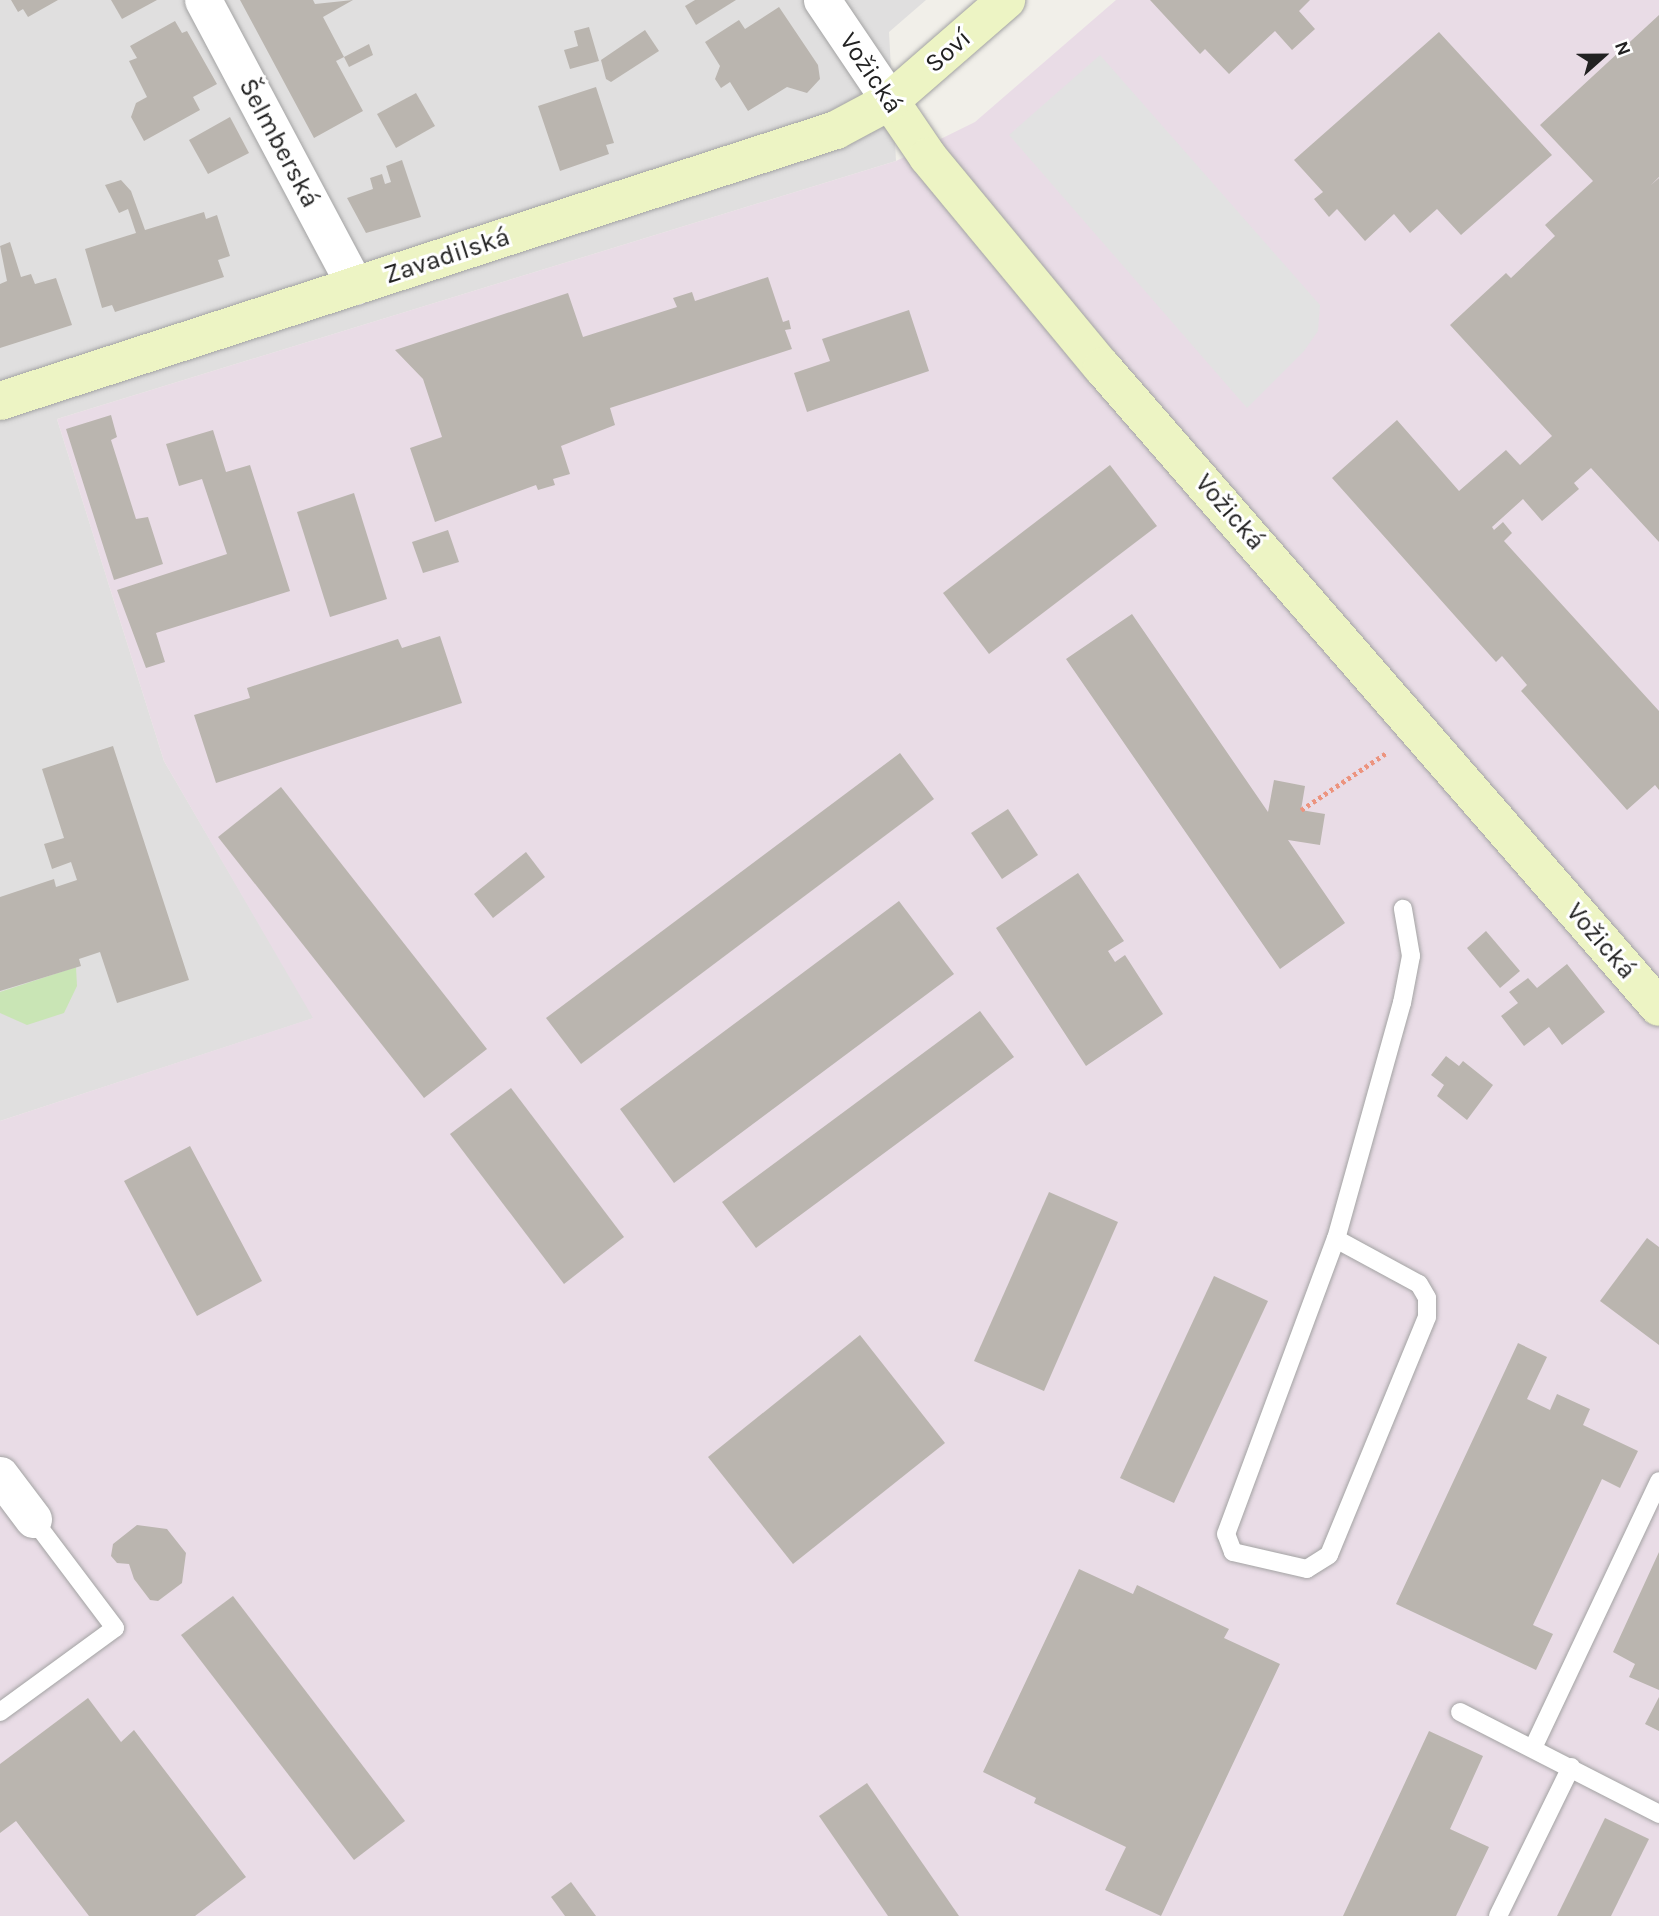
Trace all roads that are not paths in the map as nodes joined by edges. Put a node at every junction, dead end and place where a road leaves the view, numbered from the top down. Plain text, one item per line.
1 (203, 0) edge
2 (822, 0) edge
3 (1006, 0) edge
4 (890, 101) junction
5 (355, 286) junction
6 (0, 401) edge
7 (1403, 909) dead end
8 (1659, 1007) edge
9 (1336, 1239) junction
10 (0, 1475) edge
11 (1659, 1481) edge
12 (33, 1518) joint
13 (0, 1712) edge
14 (1460, 1712) dead end
15 (1533, 1748) junction
16 (1571, 1767) junction
17 (1659, 1814) edge
18 (1498, 1916) edge

1 - 5 street, Šelmberská
2 - 4 street, Vožická
3 - 4 main road, Soví
4 - 5 main road, Zavadilská
4 - 8 main road, Vožická
5 - 6 main road, Zavadilská
7 - 9 lane
9 - 9 lane
10 - 12 street
11 - 15 lane
12 - 13 lane
14 - 15 lane
15 - 16 lane
16 - 17 lane
16 - 18 lane

